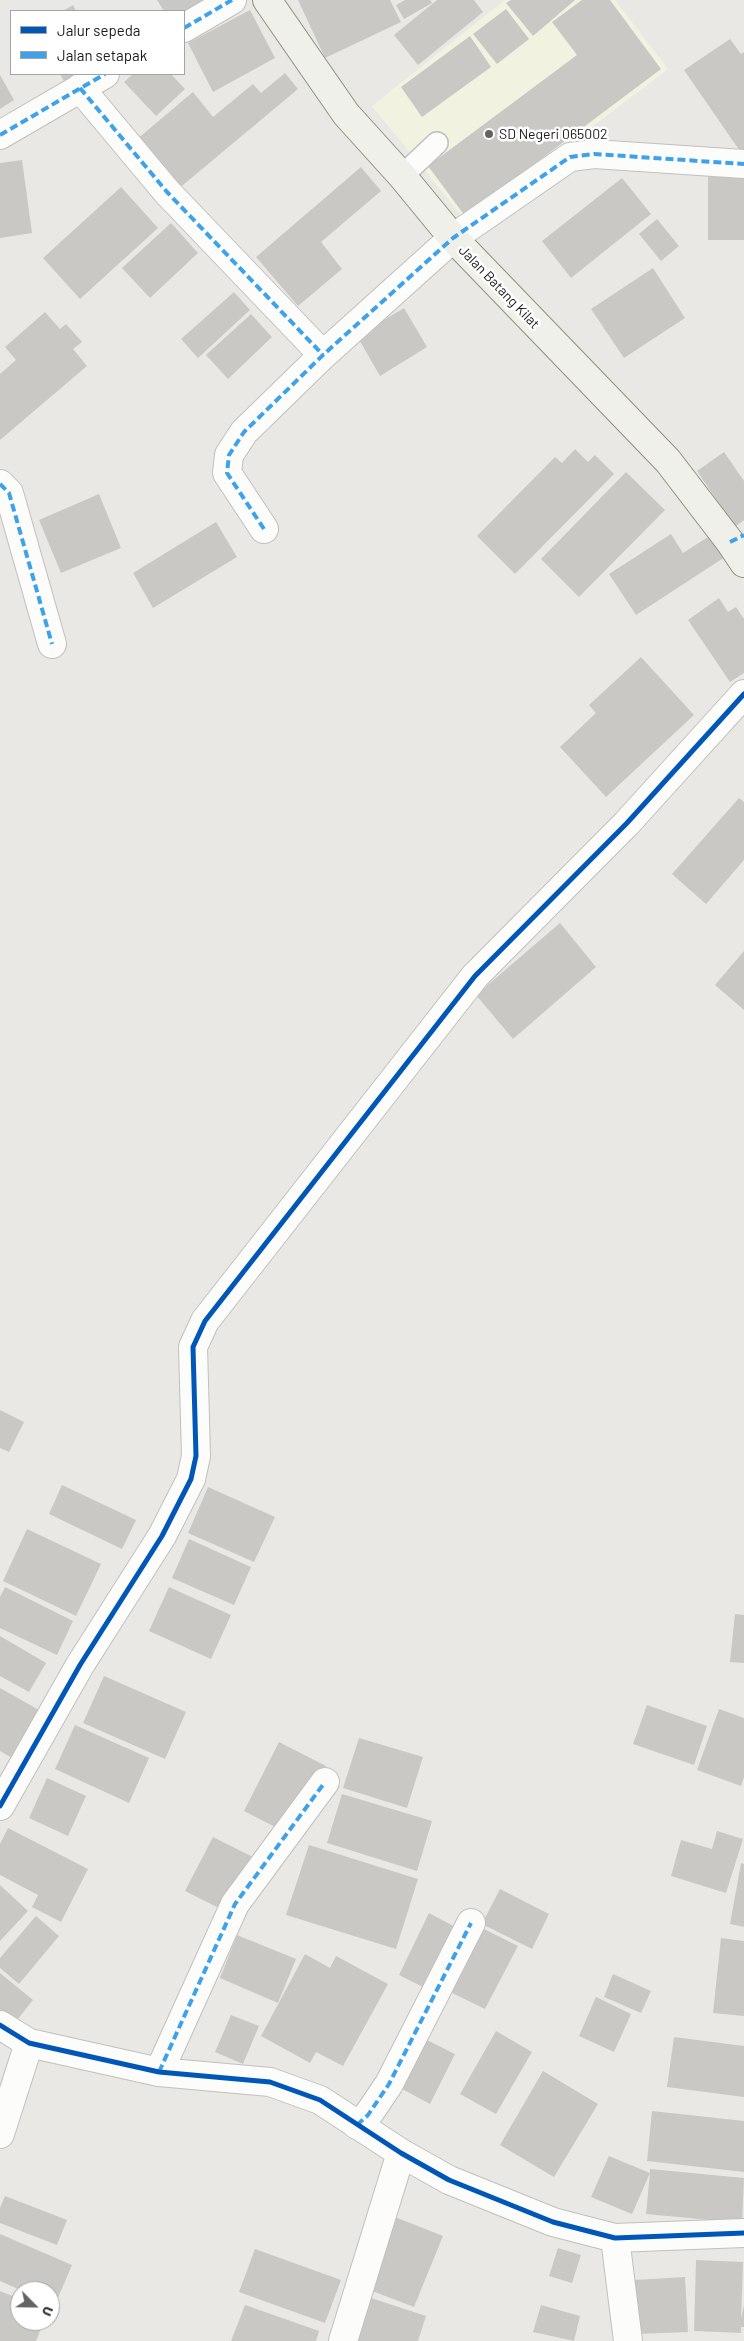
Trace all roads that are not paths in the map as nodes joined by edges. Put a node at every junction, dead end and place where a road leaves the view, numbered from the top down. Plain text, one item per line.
1 (232, 0) edge
2 (267, 0) edge
3 (185, 27) edge
4 (103, 75) edge
5 (80, 88) junction
6 (0, 135) edge
7 (437, 143) dead end
8 (744, 164) edge
9 (402, 176) junction
10 (453, 238) junction
11 (323, 355) junction
12 (0, 484) edge
13 (264, 529) dead end
14 (740, 547) edge
15 (52, 644) dead end
16 (744, 694) edge
17 (324, 1782) dead end
18 (0, 1806) edge
19 (471, 1923) dead end
20 (0, 2025) edge
21 (29, 2043) junction
22 (159, 2072) junction
23 (357, 2125) junction
24 (0, 2134) edge
25 (401, 2153) junction
26 (744, 2233) edge
27 (614, 2238) junction
28 (343, 2341) edge
29 (628, 2341) edge

1 - 3 street
2 - 9 street, Jalan Batang Kilat
4 - 5 street
5 - 6 street
5 - 11 street
7 - 9 lane
8 - 10 street
9 - 10 street, Jalan Batang Kilat
10 - 11 street
10 - 14 street, Jalan Batang Kilat
11 - 13 street
12 - 15 street
16 - 18 street
17 - 22 street
19 - 23 street
20 - 21 street
21 - 22 street
21 - 24 street
22 - 23 street
23 - 25 street
25 - 27 street
25 - 28 street
26 - 27 street
27 - 29 street

